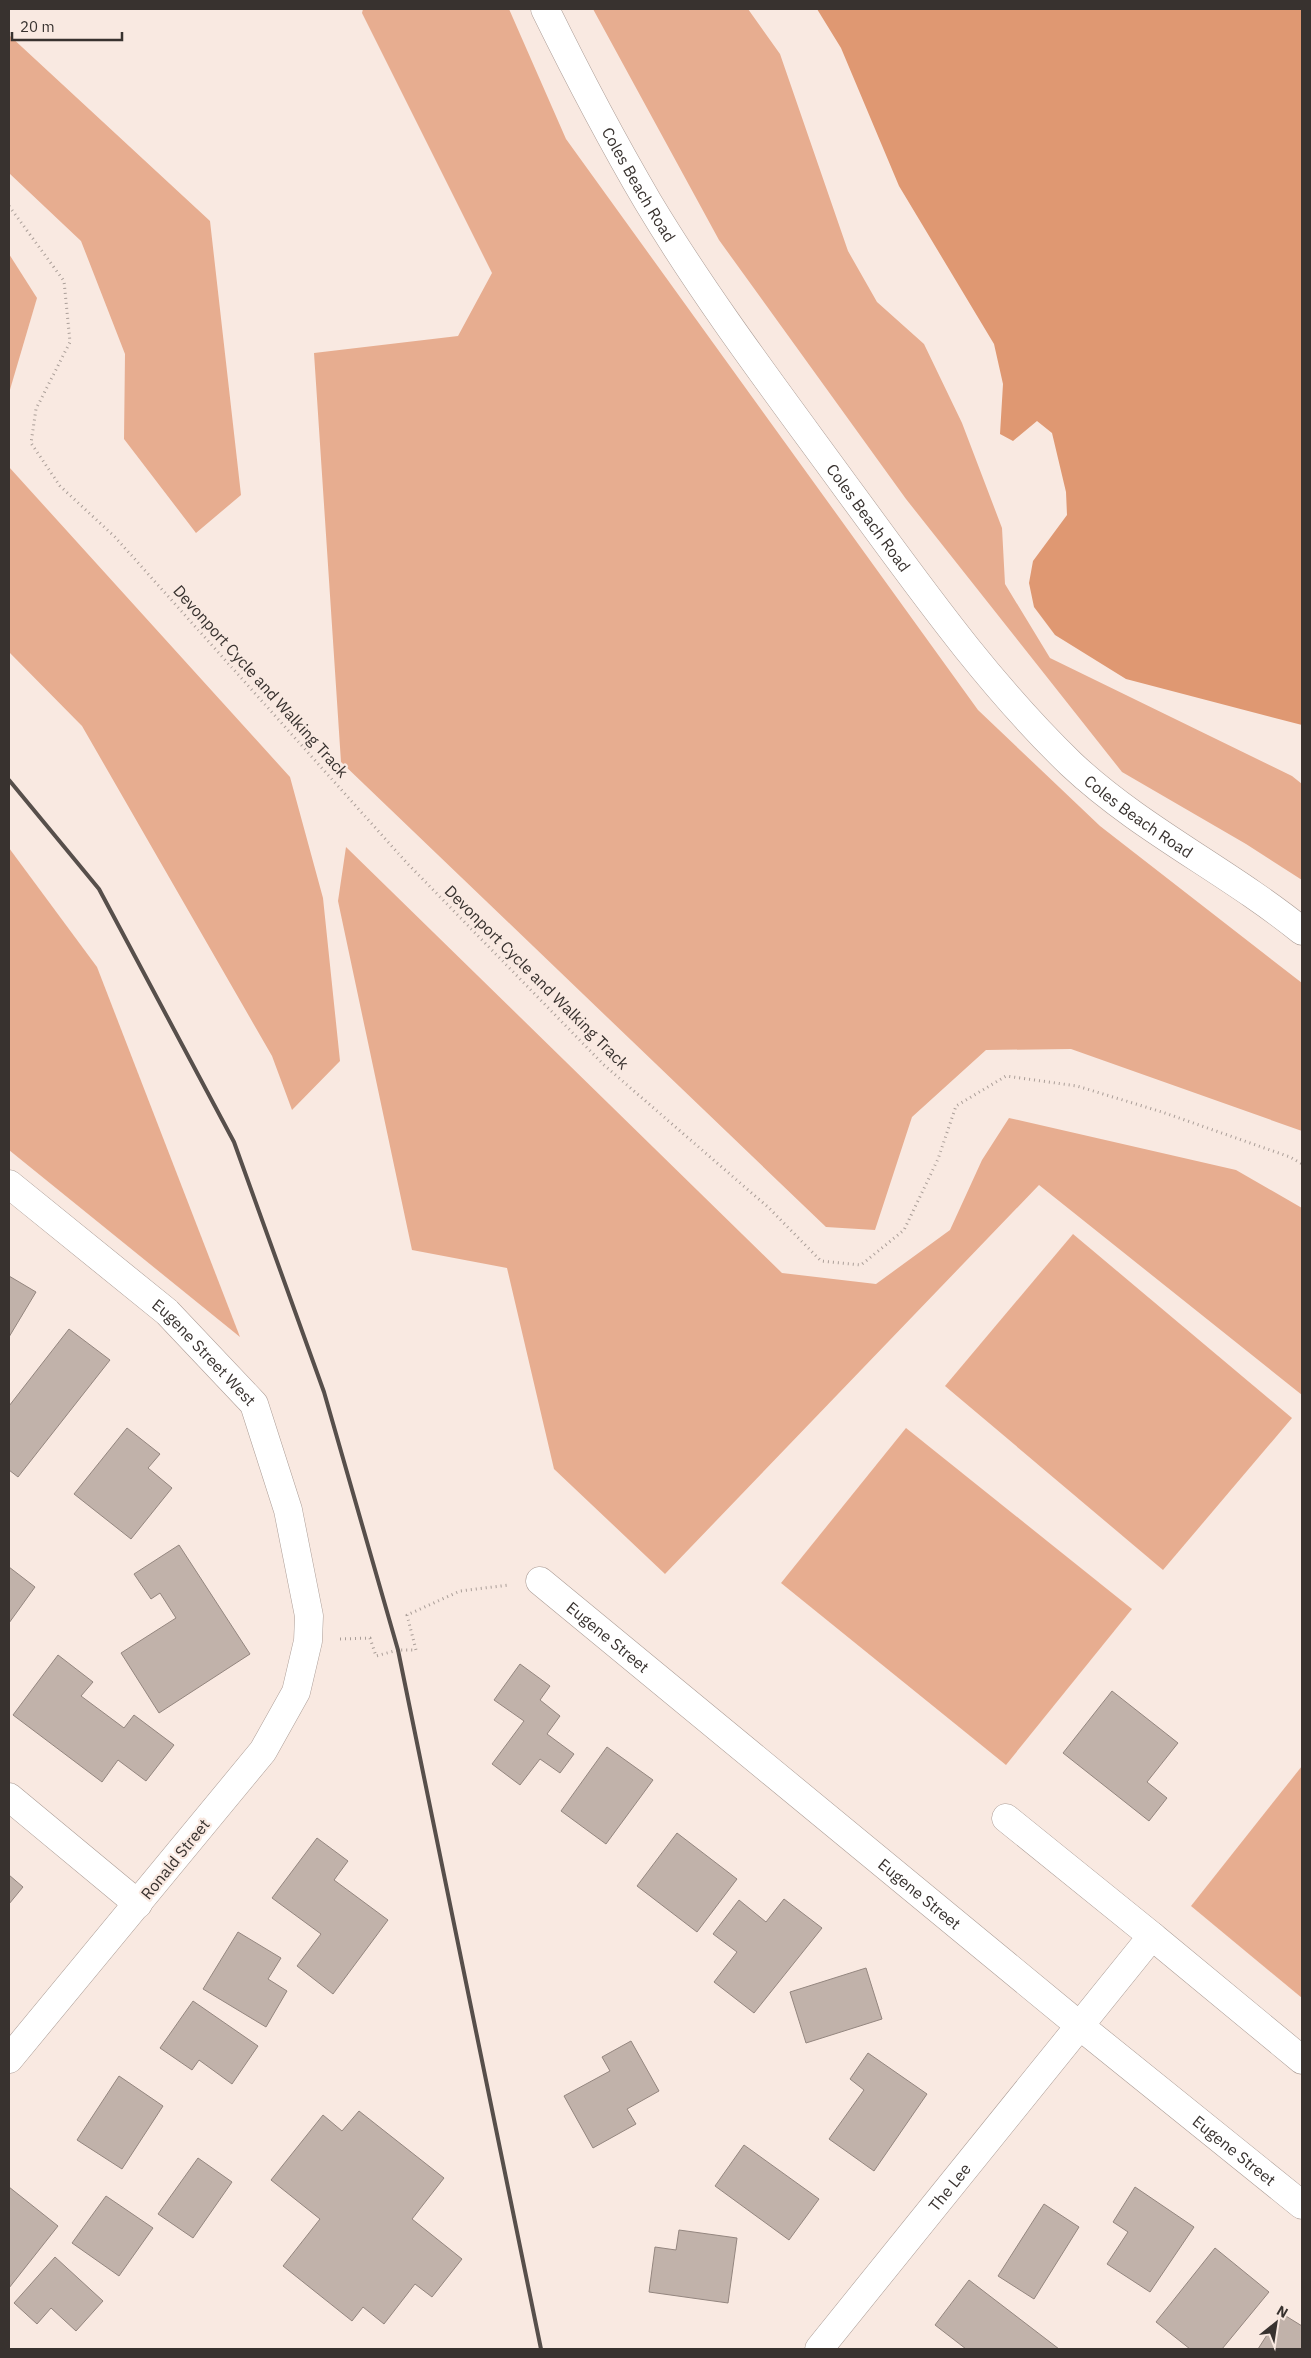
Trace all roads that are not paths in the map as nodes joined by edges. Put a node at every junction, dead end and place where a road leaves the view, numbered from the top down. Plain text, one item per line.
1 (545, 9) edge
2 (1302, 931) edge
3 (9, 1184) edge
4 (540, 1581) road end
5 (308, 1641) joint
6 (9, 1797) edge
7 (1006, 1818) dead end
8 (138, 1904) junction
9 (1152, 1936) junction
10 (1080, 2026) junction
11 (9, 2059) edge
12 (1302, 2060) edge
13 (1302, 2205) edge
14 (819, 2349) edge

1 - 2 street, Coles Beach Road
3 - 5 street, Eugene Street West
4 - 10 street, Eugene Street
5 - 8 street, Ronald Street
6 - 8 street
7 - 9 street
8 - 11 street, Ronald Street
9 - 10 street, The Lee
9 - 12 street
10 - 13 street, Eugene Street
10 - 14 street, The Lee

